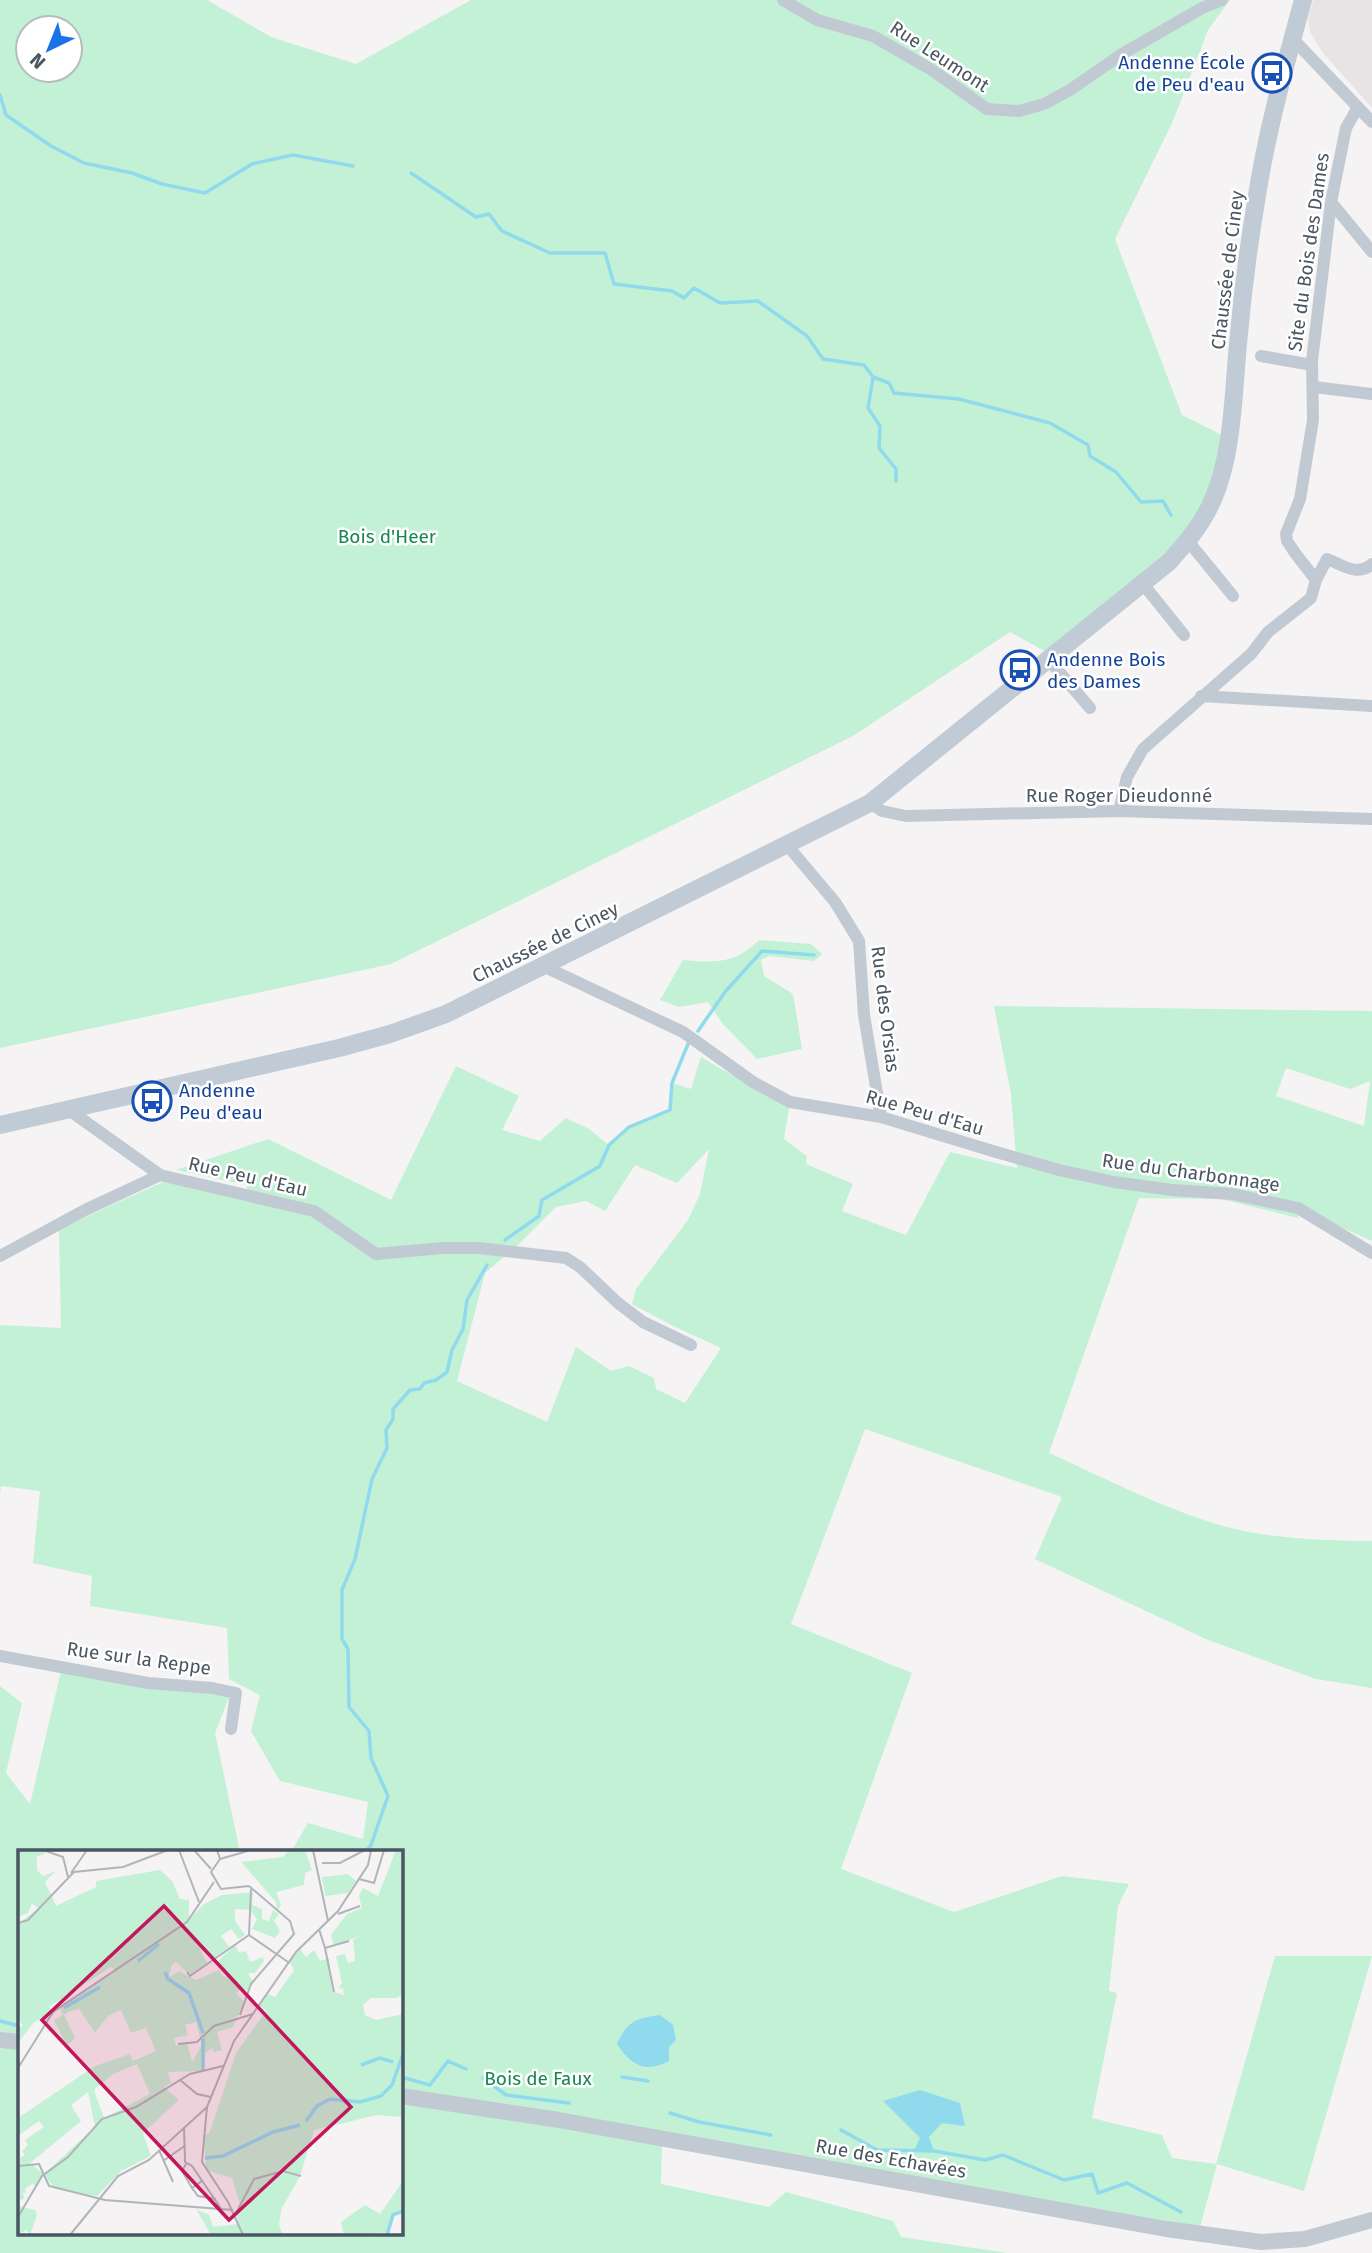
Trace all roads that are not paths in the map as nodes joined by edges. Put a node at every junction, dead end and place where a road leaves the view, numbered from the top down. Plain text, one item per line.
1 (783, 0) edge
2 (1222, 0) edge
3 (1302, 0) edge
4 (1293, 38) junction
5 (1358, 107) junction
6 (1372, 122) edge
7 (1331, 202) junction
8 (1372, 251) edge
9 (1261, 356) dead end
10 (1312, 365) junction
11 (1314, 387) junction
12 (1372, 394) edge
13 (1188, 541) junction
14 (1372, 564) edge
15 (1316, 580) junction
16 (1143, 584) junction
17 (1233, 596) dead end
18 (1184, 635) dead end
19 (1049, 660) junction
20 (1201, 696) junction
21 (1372, 706) edge
22 (1090, 708) dead end
23 (870, 803) junction
24 (1119, 811) junction
25 (1372, 819) edge
26 (787, 845) junction
27 (543, 966) junction
28 (69, 1110) junction
29 (881, 1117) junction
30 (0, 1125) edge
31 (996, 1152) joint
32 (160, 1175) junction
33 (1372, 1252) edge
34 (0, 1256) edge
35 (691, 1345) dead end
36 (0, 1656) edge
37 (231, 1730) dead end
38 (0, 2040) edge
39 (18, 2042) edge
40 (402, 2096) edge
41 (1372, 2220) edge

1 - 2 street, Rue Leumont
3 - 4 main road, Chaussée de Ciney
4 - 5 street
4 - 13 main road, Chaussée de Ciney
5 - 6 street
5 - 7 street, Site du Bois des Dames
7 - 8 street
7 - 10 street, Site du Bois des Dames
9 - 10 street, Site du Bois des Dames
10 - 11 street, Site du Bois des Dames
11 - 12 street
11 - 15 street, Site du Bois des Dames
13 - 16 main road, Chaussée de Ciney
13 - 17 street
14 - 15 street
15 - 20 street
16 - 18 street
16 - 19 main road, Chaussée de Ciney
19 - 22 street
19 - 23 main road, Chaussée de Ciney
20 - 21 street
20 - 24 street
23 - 24 street, Rue Roger Dieudonné
23 - 26 main road, Chaussée de Ciney
24 - 25 street, Rue Roger Dieudonné
26 - 27 main road, Chaussée de Ciney
26 - 29 street, Rue des Orsias
27 - 28 main road, Chaussée de Ciney
27 - 29 street, Rue Peu d'Eau
28 - 30 main road, Chaussée de Ciney
28 - 32 street, Rue Peu d'Eau
29 - 31 street, Rue Peu d'Eau
31 - 33 street, Rue du Charbonnage
32 - 34 street
32 - 35 street, Rue Peu d'Eau
36 - 37 street, Rue sur la Reppe
38 - 39 street
40 - 41 street, Rue des Echavées

